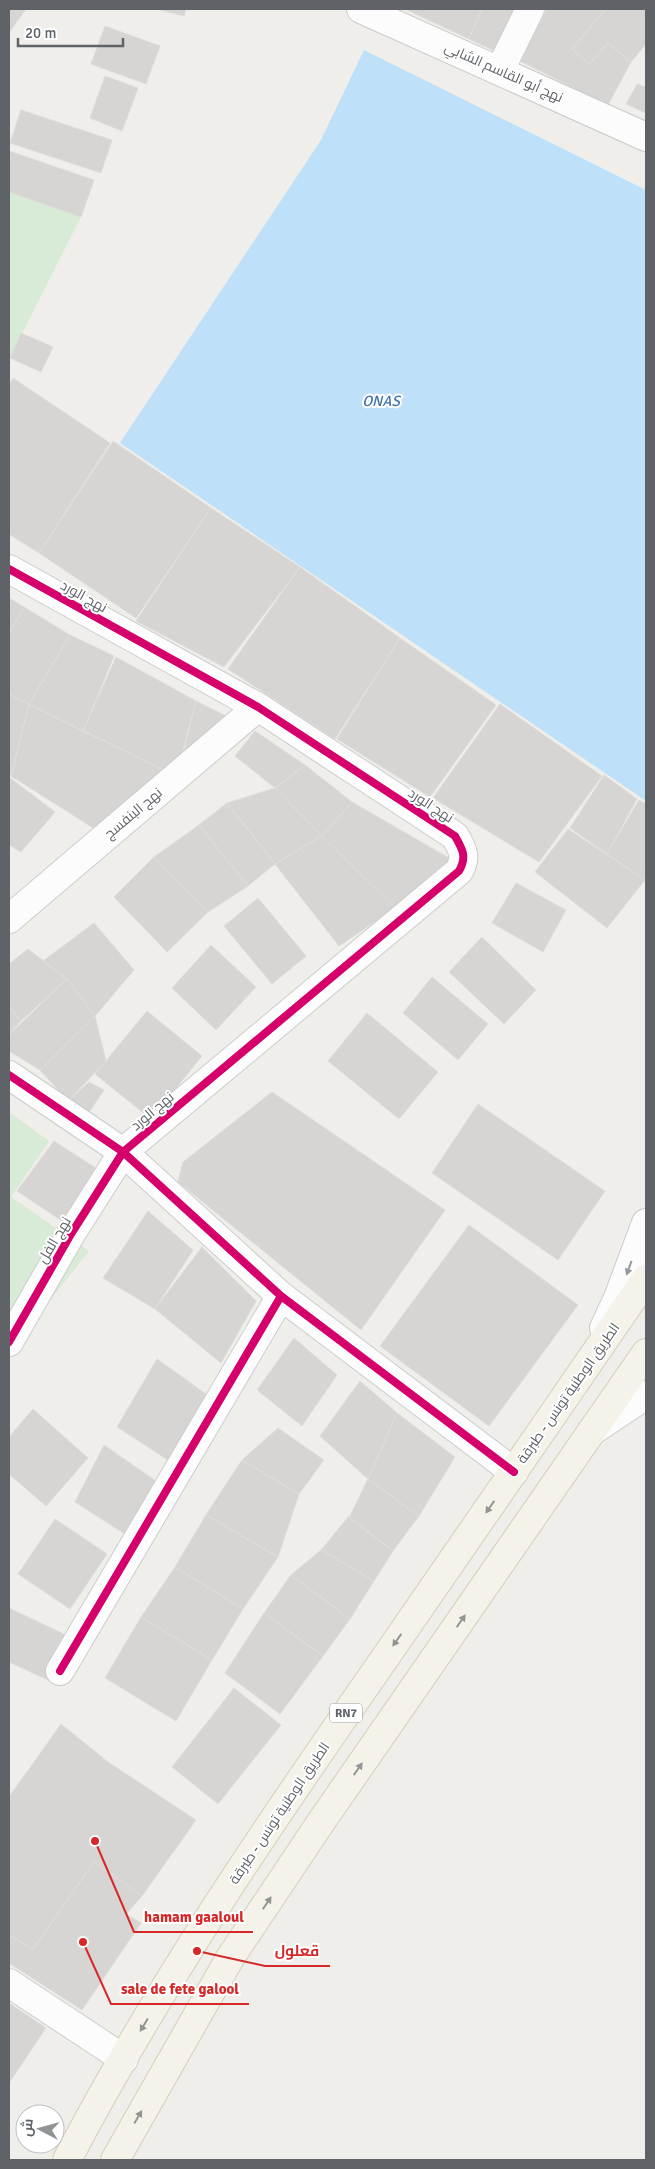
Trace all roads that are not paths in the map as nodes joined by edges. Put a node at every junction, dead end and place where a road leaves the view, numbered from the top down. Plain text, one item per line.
1 (361, 9) edge
2 (530, 9) edge
3 (500, 70) junction
4 (646, 137) edge
5 (9, 569) edge
6 (258, 707) junction
7 (9, 919) edge
8 (9, 1075) edge
9 (123, 1152) junction
10 (646, 1222) edge
11 (646, 1279) edge
12 (281, 1296) junction
13 (9, 1342) edge
14 (646, 1353) edge
15 (584, 1370) junction
16 (646, 1395) edge
17 (592, 1431) junction
18 (514, 1472) junction
19 (60, 1671) dead end
20 (9, 1983) edge
21 (124, 2059) junction
22 (67, 2160) edge
23 (115, 2160) edge

1 - 3 street, نهج أبو القاسم الشابي
2 - 3 street
3 - 4 street, نهج أبو القاسم الشابي
5 - 6 street, نهج الورد
6 - 7 street, نهج البنفسج
6 - 9 street, نهج الورد
8 - 9 street
9 - 12 street
9 - 13 street, نهج الفل
10 -> 15 street
11 - 15 main road, الطريق الوطنية تونس - طبرقة / RN7
12 - 18 street
12 - 19 street
14 - 17 main road
15 - 18 main road, الطريق الوطنية تونس - طبرقة / RN7
16 - 17 street
23 -> 17 main road
18 -> 21 main road, الطريق الوطنية تونس - طبرقة / RN7
20 - 21 street
21 - 22 main road, الطريق الوطنية تونس - طبرقة / RN7

